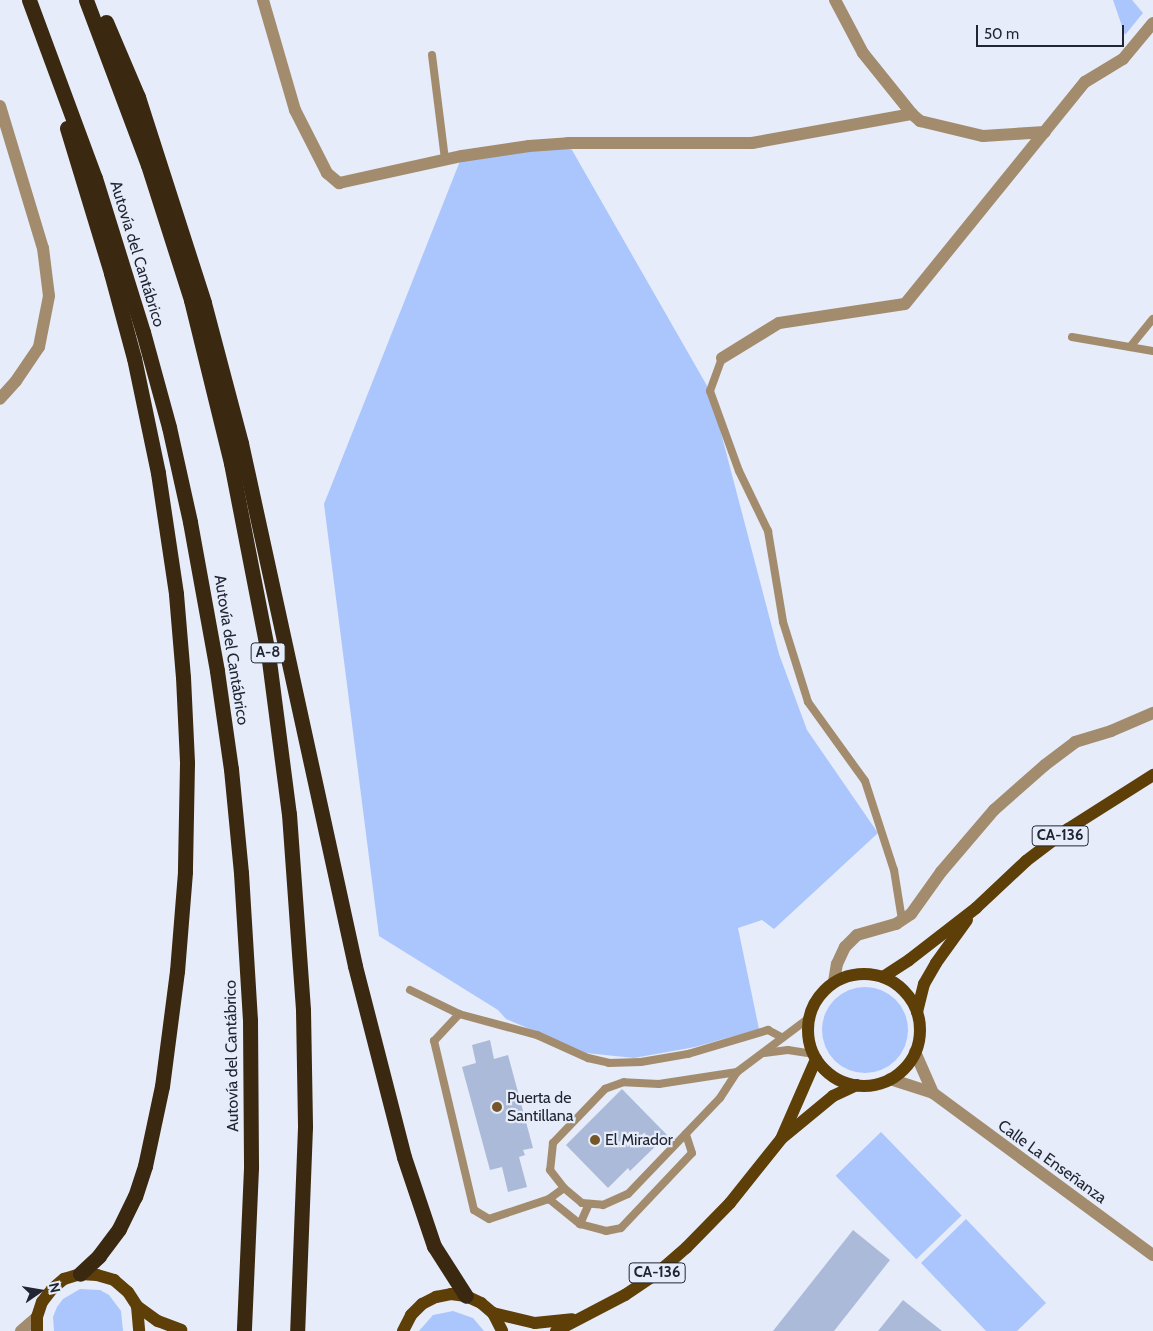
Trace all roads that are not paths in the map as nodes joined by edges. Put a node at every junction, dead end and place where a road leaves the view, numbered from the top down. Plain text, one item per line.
1 (23, 0) edge
2 (29, 0) edge
3 (86, 0) edge
4 (96, 0) edge
5 (263, 0) edge
6 (835, 0) edge
7 (1153, 23) edge
8 (432, 55) dead end
9 (0, 106) edge
10 (912, 114) junction
11 (1045, 132) junction
12 (445, 160) junction
13 (1153, 319) edge
14 (1072, 337) dead end
15 (1130, 347) junction
16 (1153, 350) edge
17 (722, 358) joint
18 (0, 399) edge
19 (1153, 713) edge
20 (1153, 775) edge
21 (976, 908) junction
22 (902, 920) junction
23 (883, 977) junction
24 (834, 982) junction
25 (410, 990) dead end
26 (917, 1012) junction
27 (459, 1014) junction
28 (809, 1018) junction
29 (781, 1037) junction
30 (915, 1052) junction
31 (764, 1053) junction
32 (815, 1056) junction
33 (738, 1072) junction
34 (890, 1079) junction
35 (857, 1085) junction
36 (933, 1093) junction
37 (686, 1134) junction
38 (781, 1139) junction
39 (564, 1188) junction
40 (549, 1199) junction
41 (589, 1204) junction
42 (580, 1224) junction
43 (1153, 1256) edge
44 (80, 1274) junction
45 (466, 1296) junction
46 (137, 1306) junction
47 (493, 1313) junction
48 (36, 1317) junction
49 (577, 1319) junction
50 (401, 1330) edge
51 (21, 1331) edge
52 (37, 1331) edge
53 (140, 1331) edge
54 (183, 1331) edge
55 (244, 1331) edge
56 (297, 1331) edge
57 (502, 1331) edge
58 (556, 1331) edge

1 - 44 highway
2 - 55 highway, Autovía del Cantábrico
3 - 56 highway, A-8
4 - 45 highway
5 - 12 street
6 - 10 street
7 - 11 street
8 - 12 lane
9 - 18 street
10 - 11 street
10 - 12 street
11 - 17 street
13 - 15 lane
14 - 15 lane
15 - 16 lane
17 - 22 lane
19 - 22 street
20 - 21 main road, CA-136
21 - 23 main road
21 - 26 main road
22 - 24 street
23 - 24 main road
23 - 26 main road
24 - 28 main road
25 - 27 lane
26 - 30 main road
27 - 29 lane
27 - 40 lane
28 - 29 lane
28 - 32 main road
29 - 31 lane
30 - 34 main road
30 - 36 street, Calle La Enseñanza
31 - 32 lane
31 - 33 lane
32 - 35 main road
32 - 38 main road
33 - 37 lane
33 - 39 lane
34 - 35 main road
34 - 36 street, Calle La Enseñanza
35 - 38 main road
36 - 43 street, Calle La Enseñanza
37 - 41 lane
37 - 42 lane
38 - 49 main road, CA-136
39 - 40 lane
39 - 41 lane
40 - 42 lane
41 - 42 lane
44 - 46 main road
44 - 48 main road
45 - 47 main road
45 - 50 main road
46 - 53 main road
46 - 54 main road
47 - 49 main road
47 - 57 main road
48 - 51 street
48 - 52 main road
49 - 58 main road

